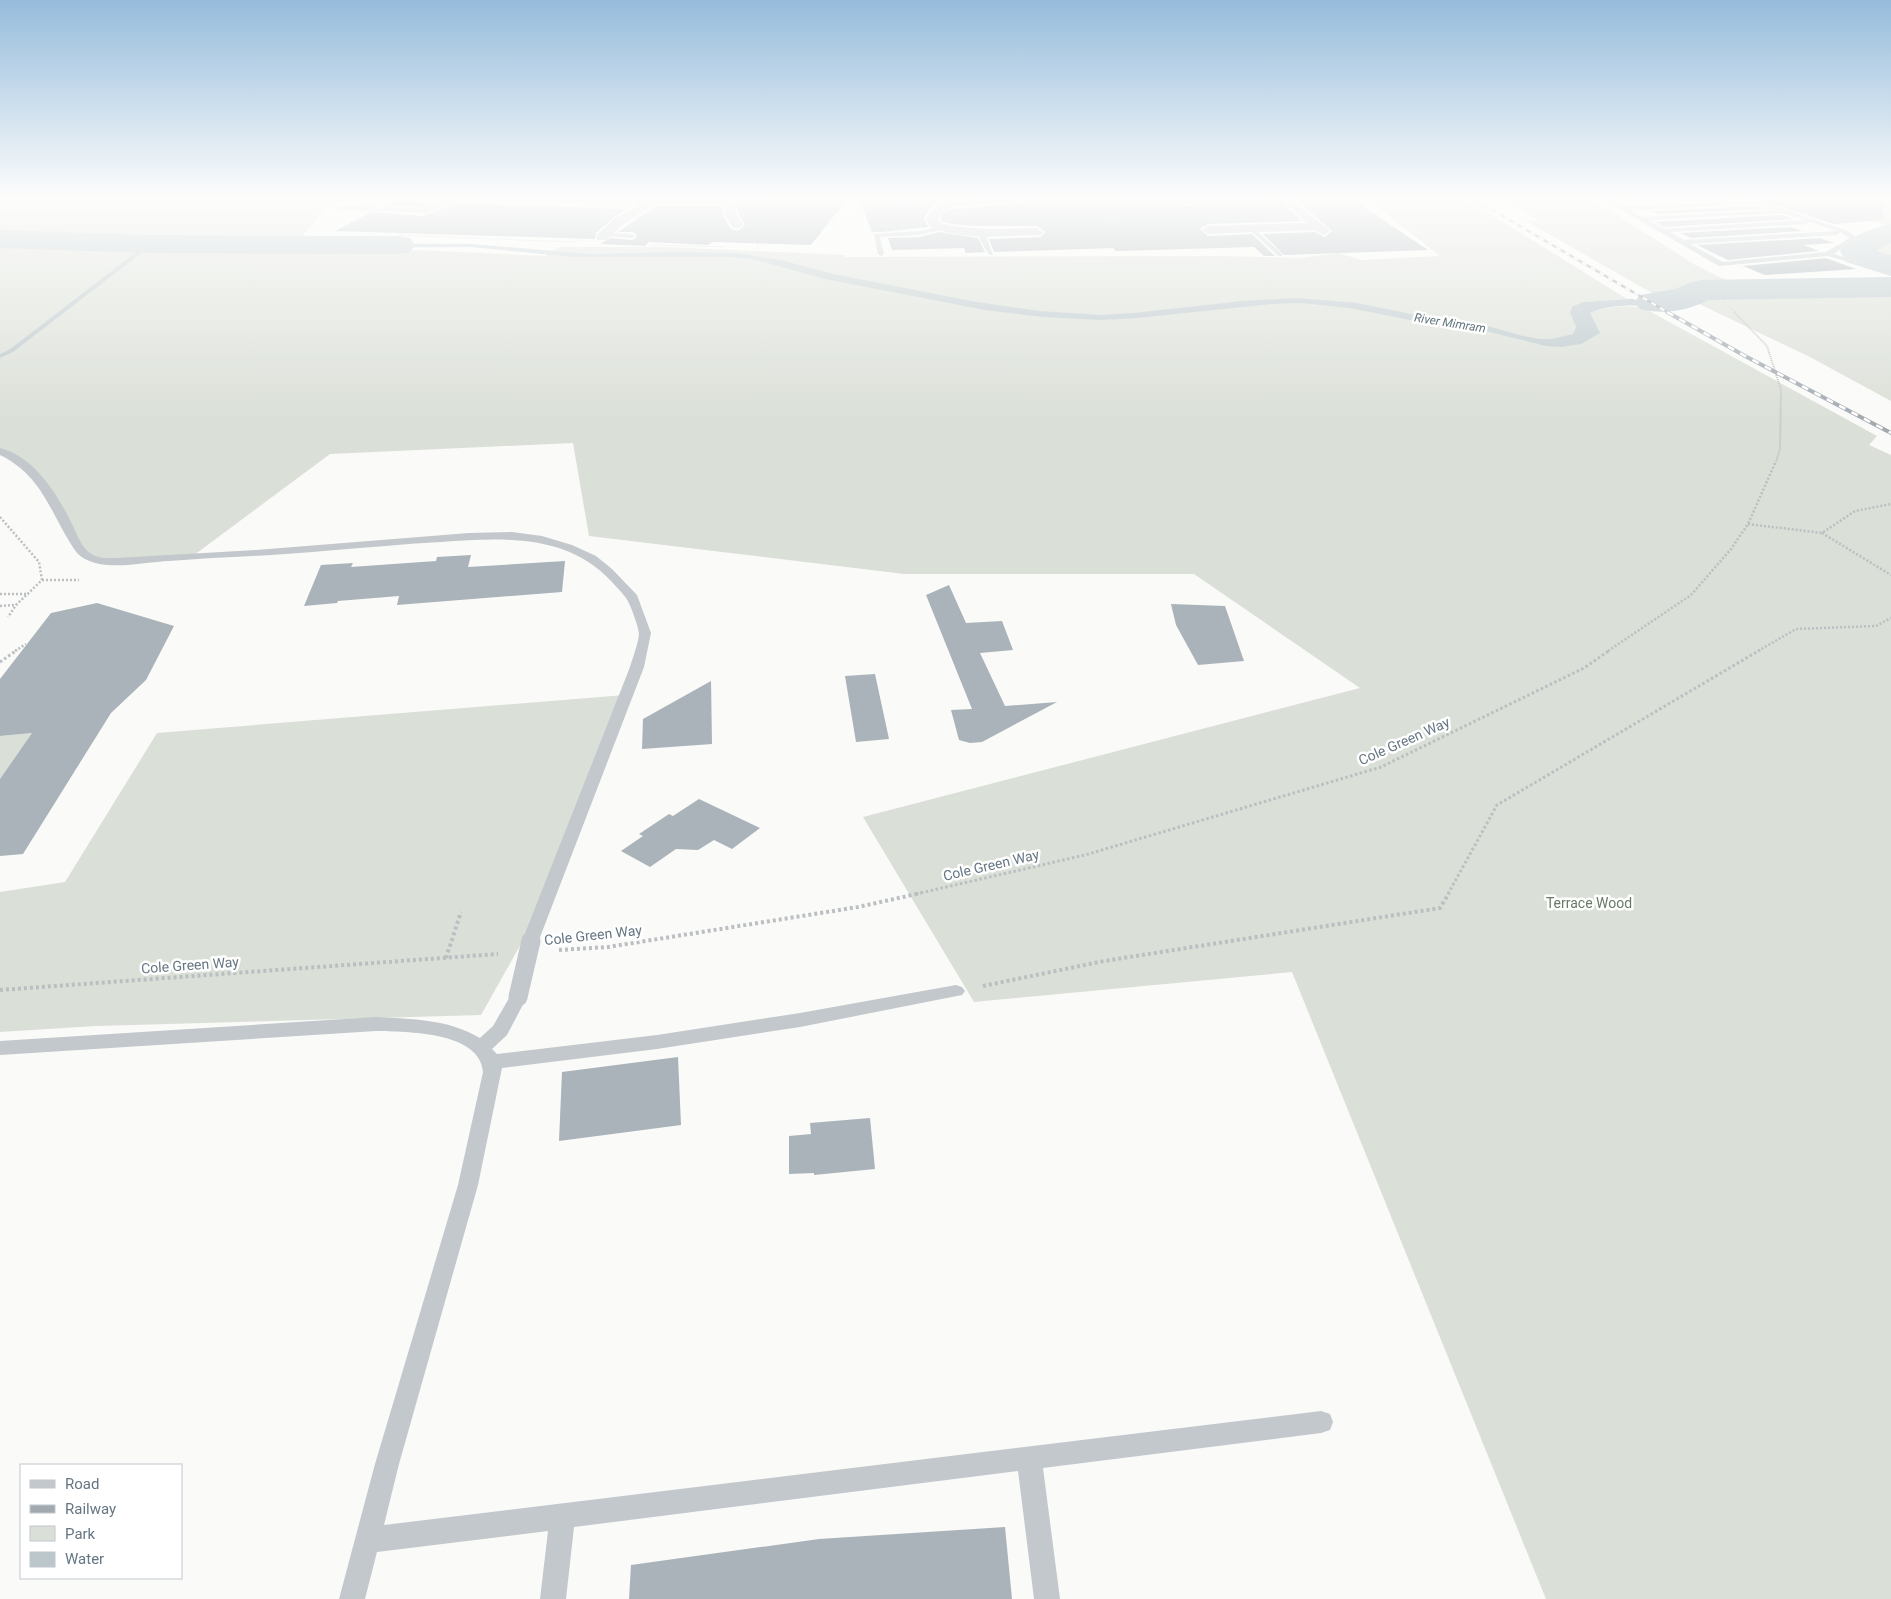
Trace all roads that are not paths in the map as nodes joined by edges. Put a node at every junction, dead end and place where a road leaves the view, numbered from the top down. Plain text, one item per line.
1 (0, 451) edge
2 (956, 991) road end
3 (0, 1048) edge
4 (487, 1055) junction
5 (1321, 1422) dead end
6 (1029, 1458) junction
7 (562, 1516) junction
8 (368, 1540) junction
9 (352, 1599) edge
10 (553, 1599) edge
11 (1047, 1599) edge

1 - 4 lane, bridge
2 - 4 lane
3 - 4 lane
4 - 8 lane
5 - 6 lane
6 - 7 lane
6 - 11 lane
7 - 8 lane
7 - 10 lane
8 - 9 lane

